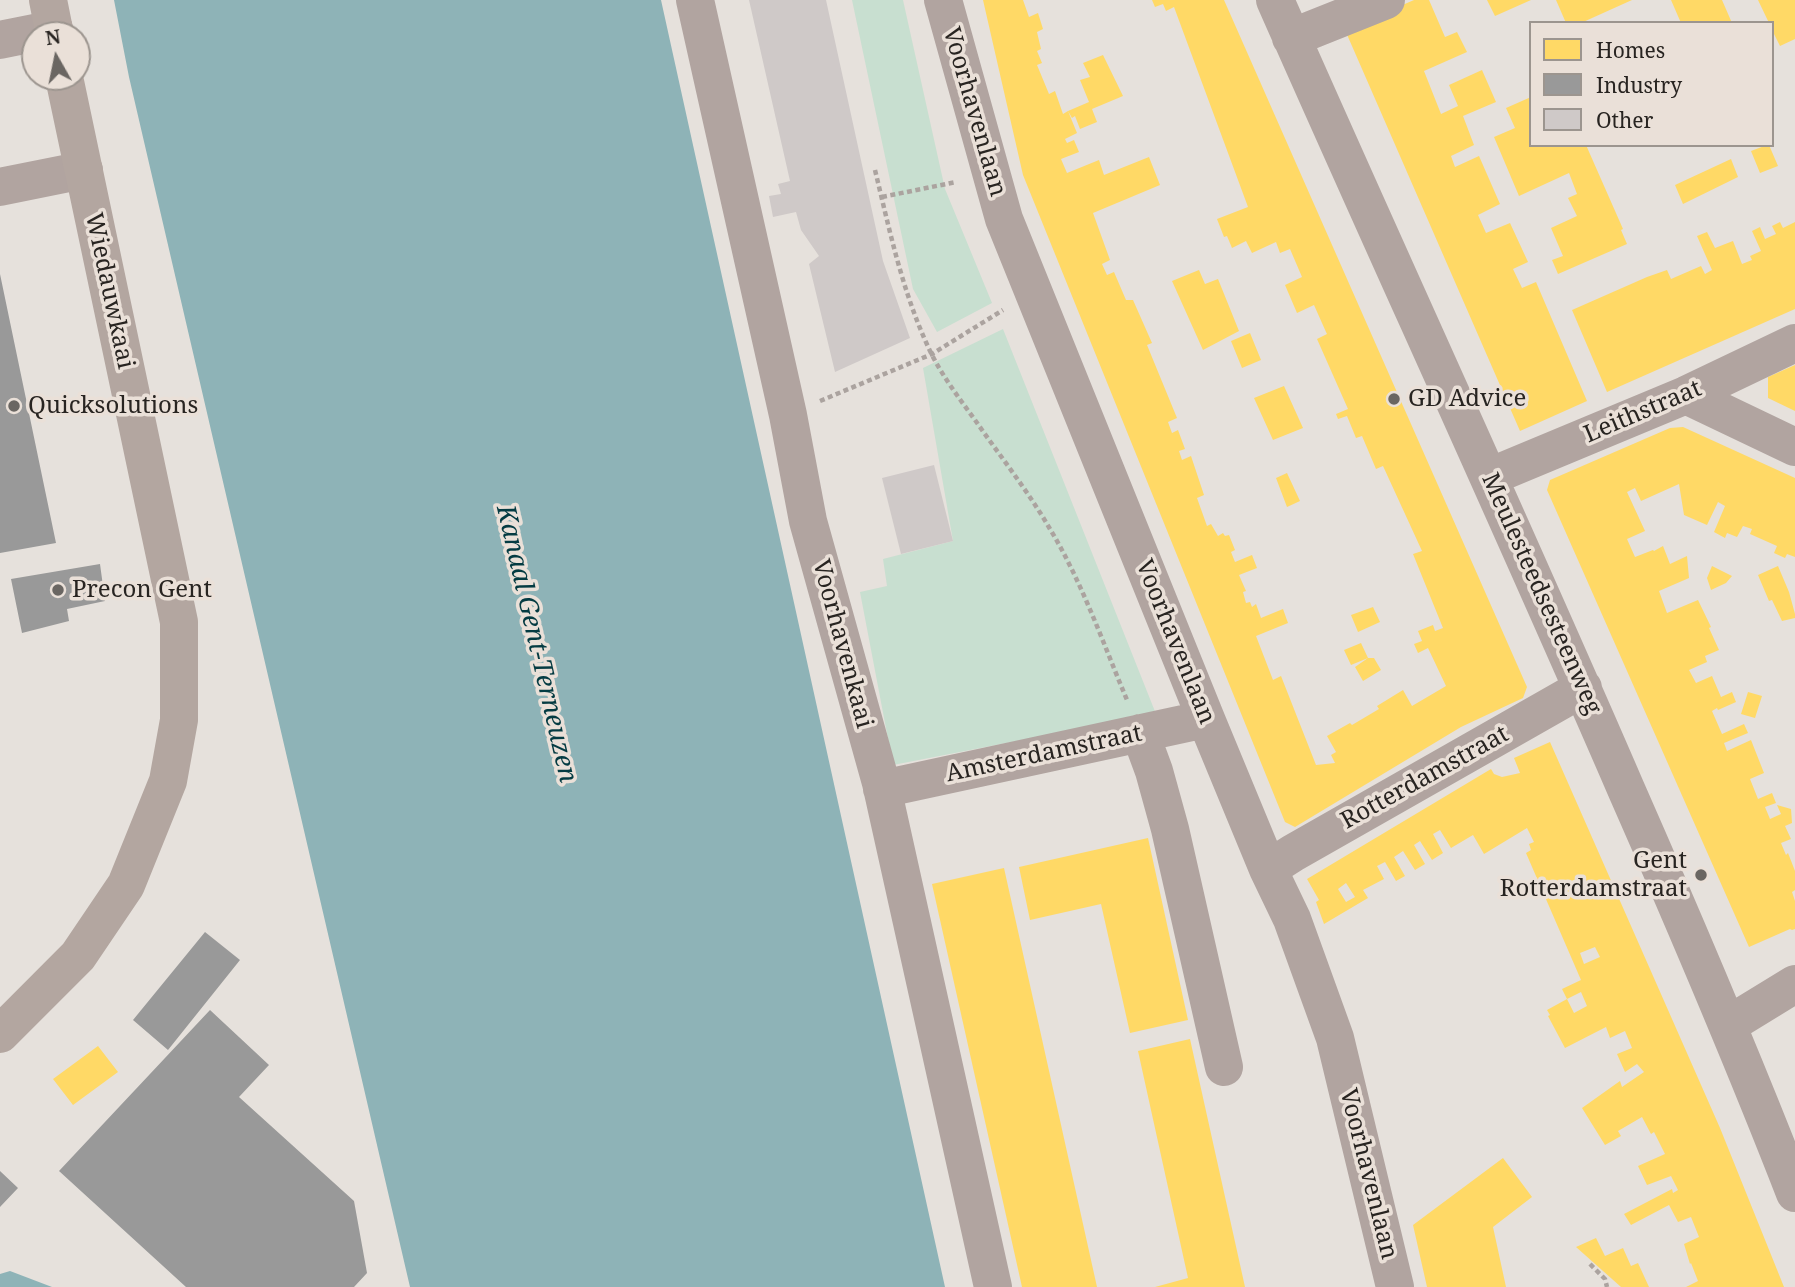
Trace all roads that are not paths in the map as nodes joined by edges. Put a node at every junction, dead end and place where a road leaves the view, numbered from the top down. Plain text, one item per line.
1 (695, 0) edge
2 (943, 0) edge
3 (1275, 0) edge
4 (1386, 0) edge
5 (21, 32) edge
6 (1291, 38) junction
7 (0, 40) edge
8 (67, 91) edge
9 (84, 170) junction
10 (0, 187) edge
11 (1795, 343) edge
12 (1686, 395) junction
13 (1795, 447) edge
14 (1489, 477) junction
15 (1583, 688) junction
16 (1206, 719) junction
17 (1140, 733) junction
18 (882, 789) junction
19 (1268, 869) junction
20 (1795, 984) edge
21 (1728, 1025) junction
22 (0, 1034) edge
23 (1224, 1067) dead end
24 (1795, 1193) edge
25 (993, 1287) edge
26 (1395, 1287) edge

1 - 18 street, Voorhavenkaai
2 - 16 street, Voorhavenlaan
3 - 6 street, Meulesteedsesteenweg
4 - 6 street
5 - 7 street
6 - 14 street, Meulesteedsesteenweg
8 - 9 main road, Wiedauwkaai
9 - 10 street
9 - 22 main road, Wiedauwkaai
11 - 12 street, Leithstraat
12 - 13 street
12 - 14 street, Leithstraat
14 - 15 street, Meulesteedsesteenweg
15 - 19 street, Rotterdamstraat
15 - 21 street, Meulesteedsesteenweg
16 - 17 street, Amsterdamstraat
16 - 19 street, Voorhavenlaan
17 - 18 street, Amsterdamstraat
17 - 23 street
18 - 25 street, Voorhavenkaai
19 - 26 street, Voorhavenlaan
20 - 21 street
21 - 24 street, Meulesteedsesteenweg

